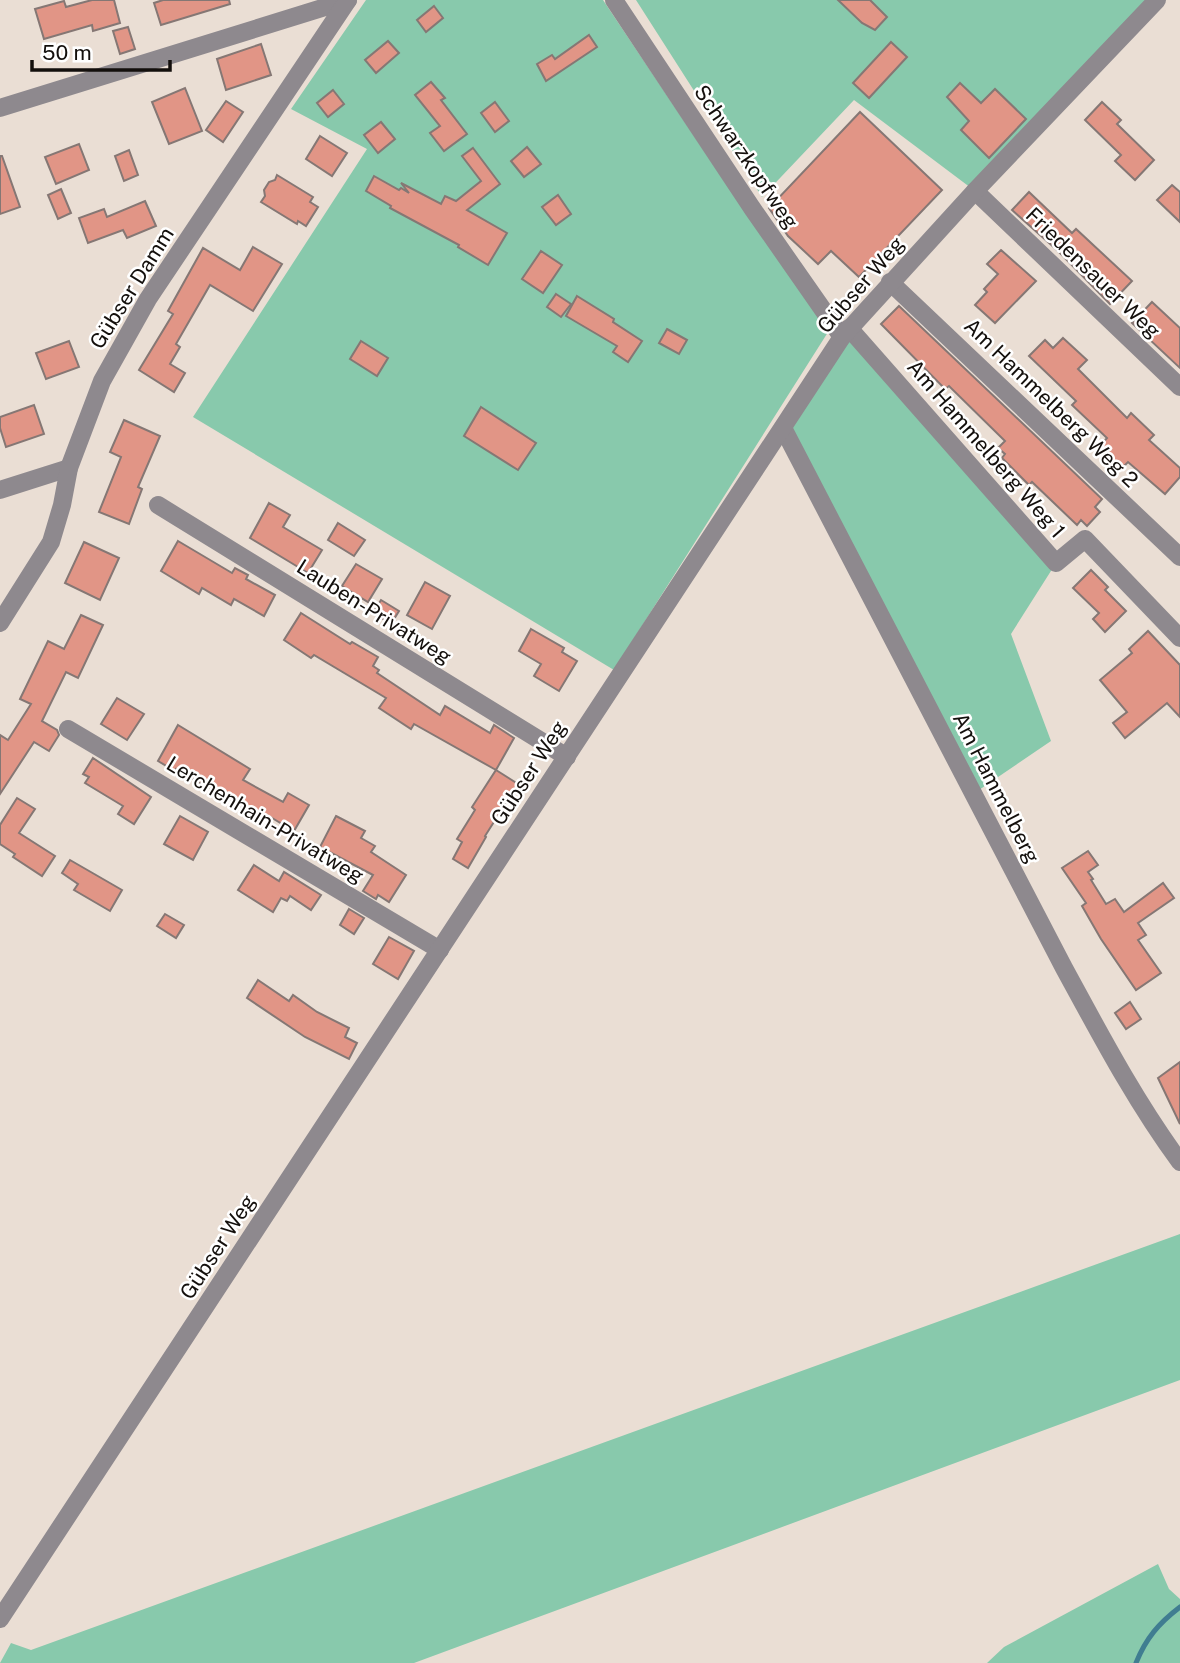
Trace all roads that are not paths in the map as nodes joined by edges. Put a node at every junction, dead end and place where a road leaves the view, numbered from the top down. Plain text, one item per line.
1 (348, 0) edge
2 (614, 0) edge
3 (1157, 0) edge
4 (0, 108) edge
5 (975, 191) junction
6 (890, 282) junction
7 (845, 333) junction
8 (1180, 387) edge
9 (783, 428) junction
10 (69, 468) junction
11 (0, 489) edge
12 (158, 505) dead end
13 (1180, 557) edge
14 (0, 623) edge
15 (1180, 639) edge
16 (68, 729) dead end
17 (567, 757) junction
18 (440, 950) junction
19 (1180, 1162) edge
20 (0, 1619) edge

1 - 4 street
1 - 10 street, Gübser Damm
2 - 7 street, Schwarzkopfweg
3 - 5 street, Gübser Weg
5 - 6 street, Gübser Weg
5 - 8 street, Friedensauer Weg
6 - 7 street, Gübser Weg
6 - 13 street, Am Hammelberg Weg 2
7 - 9 street, Gübser Weg
7 - 15 street, Am Hammelberg Weg 1
9 - 17 street, Gübser Weg
9 - 19 street, Am Hammelberg
10 - 11 street
10 - 14 street, Gübser Damm
12 - 17 street, Lauben-Privatweg
16 - 18 street, Lerchenhain-Privatweg
17 - 18 street, Gübser Weg
18 - 20 street, Gübser Weg

